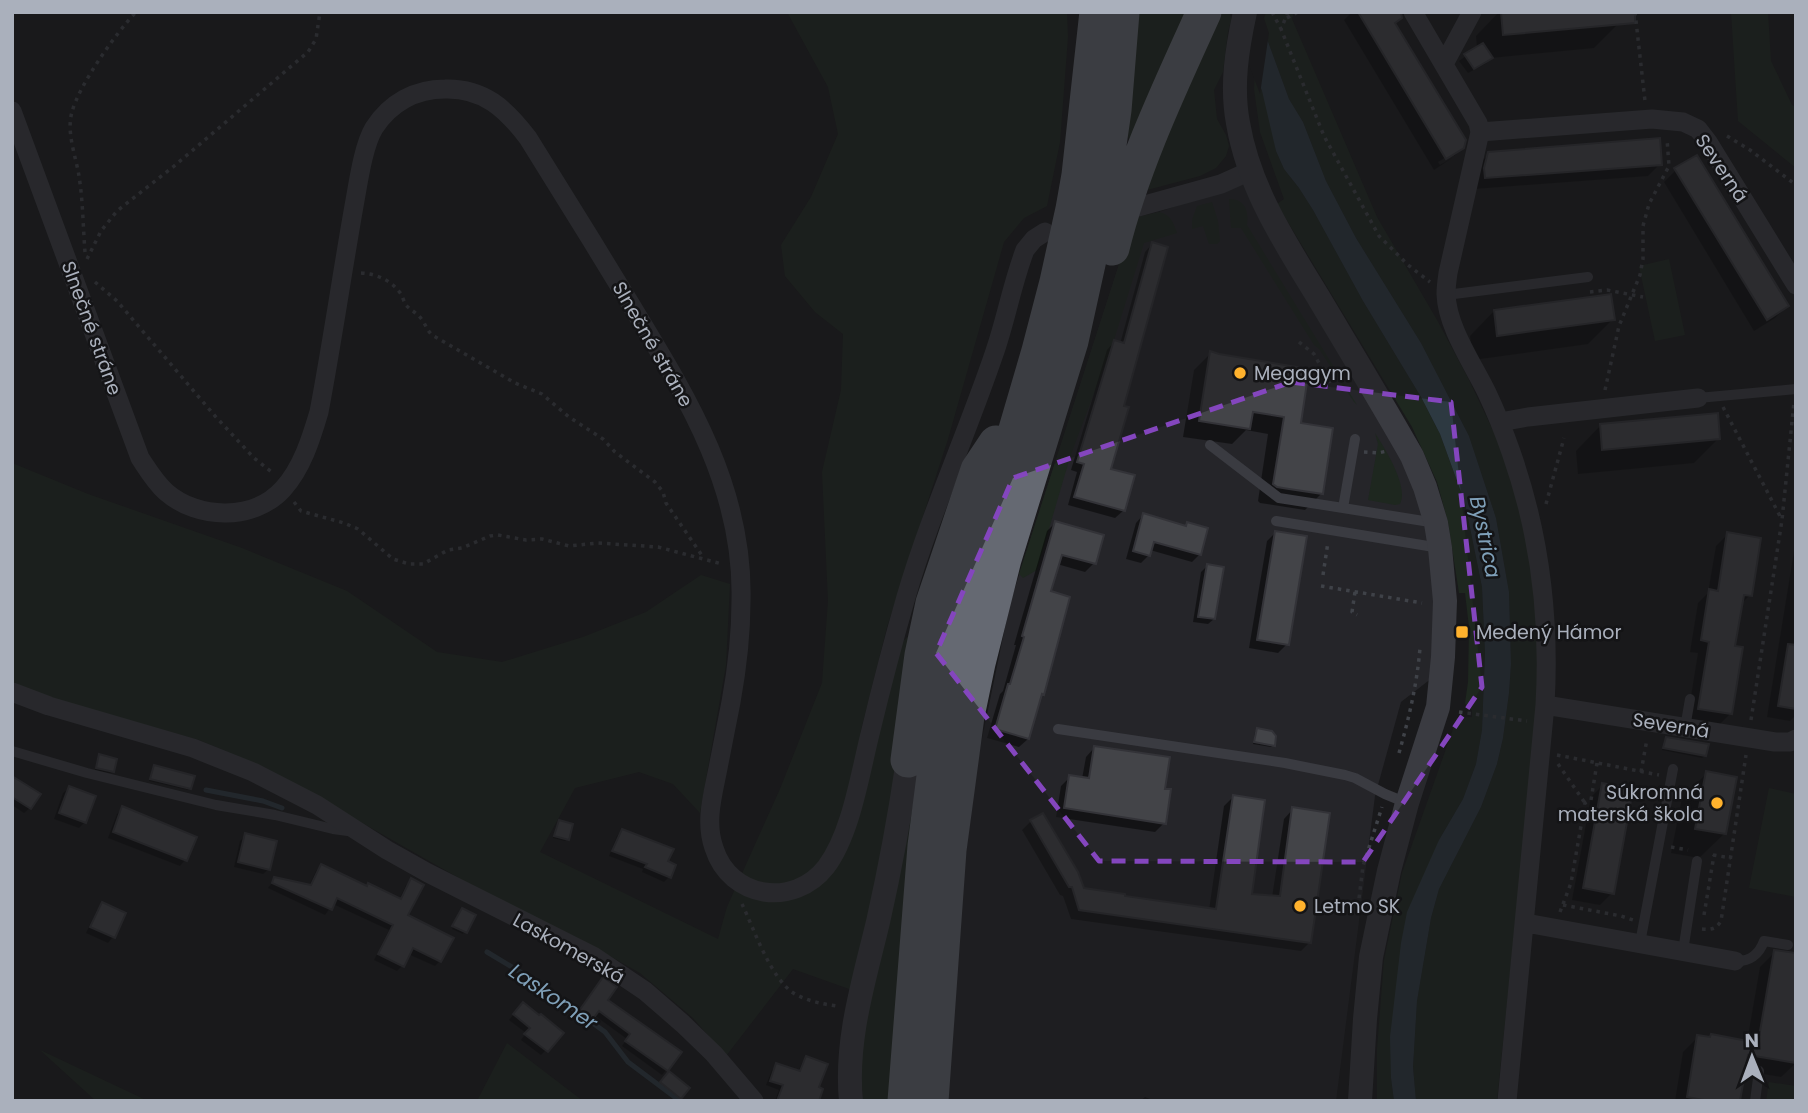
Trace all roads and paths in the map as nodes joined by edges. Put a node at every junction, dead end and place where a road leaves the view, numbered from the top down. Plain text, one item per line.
1 (136, 12) edge
2 (320, 12) edge
3 (1082, 12) edge
4 (1097, 12) edge
5 (1122, 12) edge
6 (1203, 12) edge
7 (1245, 12) edge
8 (1272, 12) edge
9 (1288, 12) edge
10 (1298, 12) edge
11 (1413, 12) edge
12 (1472, 12) edge
13 (1635, 12) edge
14 (1286, 19) junction
15 (1281, 29) junction
16 (1090, 61) junction
17 (1444, 64) junction
18 (12, 111) edge
19 (1657, 120) junction
20 (1698, 129) junction
21 (1480, 132) junction
22 (1250, 171) junction
23 (1796, 185) edge
24 (1138, 207) dead end
25 (1045, 232) dead end
26 (343, 272) junction
27 (78, 275) junction
28 (1588, 277) dead end
29 (1796, 285) edge
30 (1588, 292) dead end
31 (1632, 294) junction
32 (1446, 295) junction
33 (1643, 297) dead end
34 (1071, 341) junction
35 (1299, 342) dead end
36 (1321, 350) dead end
37 (1314, 354) junction
38 (1330, 383) dead end
39 (1795, 389) edge
40 (1708, 397) junction
41 (1600, 409) junction
42 (1500, 422) junction
43 (1564, 438) dead end
44 (1355, 439) dead end
45 (996, 443) junction
46 (1386, 443) dead end
47 (1210, 444) dead end
48 (1389, 450) dead end
49 (284, 489) junction
50 (1343, 508) junction
51 (1543, 516) dead end
52 (1782, 520) junction
53 (1276, 521) dead end
54 (1436, 523) junction
55 (1330, 530) junction
56 (1440, 548) junction
57 (704, 558) junction
58 (740, 570) junction
59 (1322, 575) dead end
60 (971, 583) junction
61 (1321, 586) dead end
62 (1355, 592) junction
63 (1422, 595) dead end
64 (1422, 603) junction
65 (1422, 614) dead end
66 (1357, 615) dead end
67 (1421, 637) dead end
68 (12, 692) edge
69 (1690, 699) dead end
70 (1545, 705) junction
71 (1459, 712) dead end
72 (1518, 719) dead end
73 (1651, 722) junction
74 (1685, 728) junction
75 (1058, 729) dead end
76 (1749, 738) junction
77 (1796, 739) edge
78 (12, 751) edge
79 (1398, 756) dead end
80 (908, 760) joint
81 (1597, 764) junction
82 (1641, 772) junction
83 (1673, 773) joint
84 (1396, 799) junction
85 (1585, 803) junction
86 (358, 831) junction
87 (1714, 855) dead end
88 (1697, 861) dead end
89 (729, 874) junction
90 (1563, 905) junction
91 (1558, 916) dead end
92 (1704, 916) dead end
93 (1356, 918) dead end
94 (1635, 920) dead end
95 (1525, 923) junction
96 (1701, 935) dead end
97 (1640, 943) junction
98 (1788, 945) dead end
99 (1683, 951) junction
100 (1735, 961) joint
101 (856, 1010) junction
102 (921, 1054) junction
103 (1759, 1071) dead end
104 (754, 1101) edge
105 (851, 1101) edge
106 (905, 1101) edge
107 (931, 1101) edge
108 (1360, 1101) edge
109 (1507, 1101) edge
110 (1755, 1101) edge

1 - 2 path
3 - 16 highway
3 - 45 highway
4 - 16 highway
5 - 34 highway
6 - 34 highway
7 - 22 street
8 - 15 path
9 - 14 path
10 - 14 path
11 - 17 street
12 - 17 street
13 - 19 path
14 - 15 path
15 - 32 path
16 - 60 highway
17 - 21 street
18 - 27 street, Slnečné stráne
19 - 20 street, Severná
19 - 21 street, Severná
19 - 31 path
20 - 23 path
20 - 29 street, Severná
21 - 32 street
22 - 24 street
22 - 54 street
25 - 89 street
26 - 49 street, Slnečné stráne
26 - 57 path
26 - 58 street, Slnečné stráne
27 - 49 path
27 - 49 street, Slnečné stráne
28 - 32 lane
30 - 31 path
31 - 33 path
31 - 41 path
32 - 42 street
34 - 102 highway
35 - 37 path
36 - 37 path
37 - 38 path
39 - 40 lane
39 - 52 path
40 - 41 street
40 - 52 path
41 - 42 street
42 - 70 street
43 - 51 path
44 - 50 lane
45 - 60 highway
45 - 80 highway
46 - 48 path
47 - 50 lane
49 - 57 path
50 - 54 lane
52 - 76 path
53 - 55 lane
54 - 56 street
55 - 56 lane
55 - 59 path
56 - 84 street
57 - 58 path
58 - 89 street, Slnečné stráne
60 - 102 highway
61 - 62 path
62 - 64 path
62 - 66 path
63 - 64 path
64 - 65 path
67 - 79 path
68 - 86 street, Laskomerská
69 - 74 lane
70 - 73 street, Severná
70 - 95 street
71 - 72 path
73 - 74 street, Severná
73 - 82 path
74 - 76 street, Severná
75 - 84 lane
76 - 77 street, Severná
76 - 96 path
78 - 86 lane, Laskomerská
80 - 101 street
81 - 82 path
81 - 85 path
81 - 85 path
82 - 83 path
83 - 97 lane
84 - 93 path
84 - 108 street
85 - 90 path
86 - 104 street, Laskomerská
87 - 92 path
88 - 99 lane
89 - 101 path
90 - 91 path
90 - 94 path
95 - 97 street
95 - 109 street
97 - 99 street
98 - 100 lane
99 - 100 street
101 - 105 street
102 - 106 highway
102 - 107 highway
103 - 110 lane

